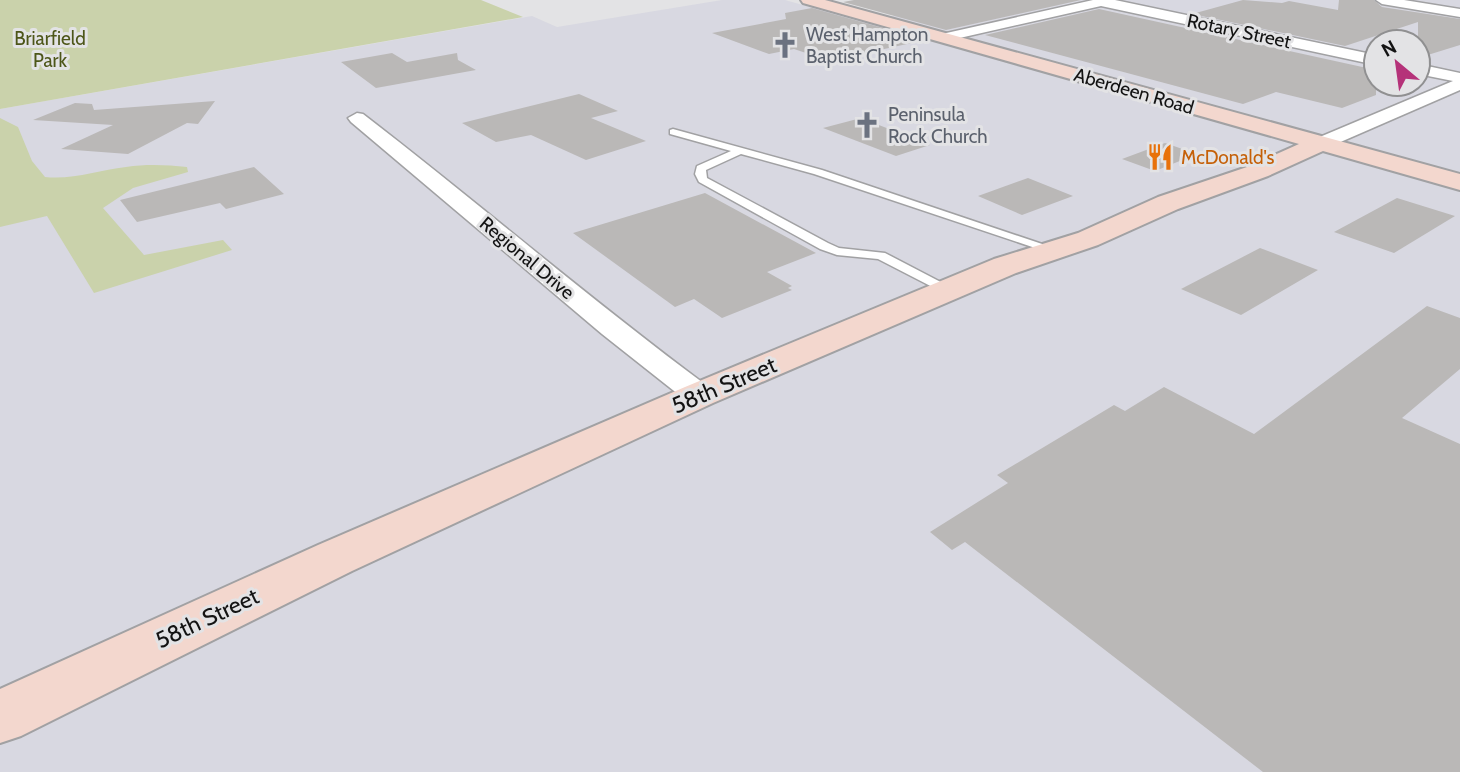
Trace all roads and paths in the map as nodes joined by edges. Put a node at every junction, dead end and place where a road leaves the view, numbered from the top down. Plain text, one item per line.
1 (808, 0) edge
2 (1382, 0) edge
3 (1105, 1) edge
4 (1460, 13) edge
5 (942, 38) junction
6 (1362, 57) edge
7 (1432, 72) edge
8 (1460, 78) edge
9 (1460, 84) edge
10 (357, 118) dead end
11 (673, 132) dead end
12 (1322, 143) junction
13 (742, 150) junction
14 (1460, 182) edge
15 (1057, 251) junction
16 (949, 290) junction
17 (699, 395) junction
18 (0, 717) edge

1 - 5 street, Aberdeen Road
2 - 4 street
3 - 5 street
3 - 6 street, Rotary Street
5 - 12 street, Aberdeen Road
7 - 8 street
9 - 12 street, 58th Street
10 - 17 street, Regional Drive
11 - 13 lane
12 - 14 street, Aberdeen Road
12 - 15 street, 58th Street
13 - 15 lane
13 - 16 lane
15 - 16 street, 58th Street
16 - 17 street, 58th Street
17 - 18 street, 58th Street

